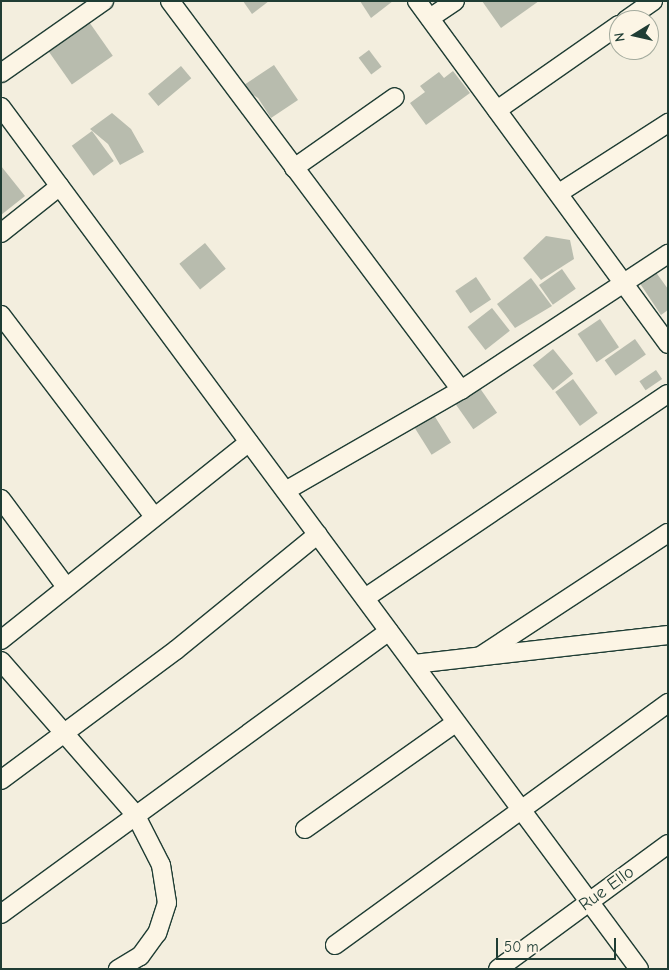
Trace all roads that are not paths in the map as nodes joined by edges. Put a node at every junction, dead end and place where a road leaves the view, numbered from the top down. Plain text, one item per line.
1 (104, 1) edge
2 (170, 1) edge
3 (417, 1) edge
4 (455, 1) edge
5 (653, 1) edge
6 (640, 10) edge
7 (430, 18) junction
8 (609, 32) edge
9 (1, 73) edge
10 (394, 97) dead end
11 (1, 107) edge
12 (497, 110) junction
13 (668, 123) edge
14 (294, 168) junction
15 (60, 186) junction
16 (559, 193) junction
17 (1, 233) edge
18 (668, 254) edge
19 (625, 282) junction
20 (1, 315) edge
21 (668, 344) edge
22 (462, 390) junction
23 (668, 394) edge
24 (249, 442) junction
25 (287, 490) junction
26 (1, 499) edge
27 (153, 516) junction
28 (318, 534) junction
29 (665, 540) edge
30 (66, 587) junction
31 (365, 598) junction
32 (389, 631) junction
33 (668, 635) edge
34 (1, 640) edge
35 (480, 656) junction
36 (1, 661) edge
37 (414, 664) junction
38 (668, 703) edge
39 (455, 723) junction
40 (67, 731) junction
41 (1, 780) edge
42 (521, 809) junction
43 (135, 814) junction
44 (305, 829) dead end
45 (668, 844) edge
46 (590, 902) junction
47 (1, 914) edge
48 (335, 945) dead end
49 (118, 969) edge
50 (498, 969) edge
51 (639, 969) edge

1 - 9 street
2 - 14 street
3 - 7 street
4 - 7 street
5 - 6 street
7 - 12 street
8 - 12 street
10 - 14 street
11 - 15 street
12 - 16 street
13 - 16 street
14 - 22 street
15 - 17 street
15 - 24 street
16 - 19 street
18 - 19 street
19 - 21 street
19 - 22 street
20 - 27 street
22 - 25 street
23 - 31 street
24 - 25 street
24 - 27 street
25 - 28 street
26 - 30 street
27 - 30 street
28 - 31 street
28 - 40 street
29 - 35 street
30 - 34 street
31 - 32 street
32 - 37 street
32 - 43 street
33 - 35 street
35 - 37 street
36 - 40 street
37 - 39 street
38 - 42 street
39 - 42 street
39 - 44 street
40 - 41 street
40 - 43 street
42 - 46 street
42 - 48 street
43 - 47 street
43 - 49 street
45 - 46 street, Rue Ello
46 - 50 street, Rue Ello
46 - 51 street

